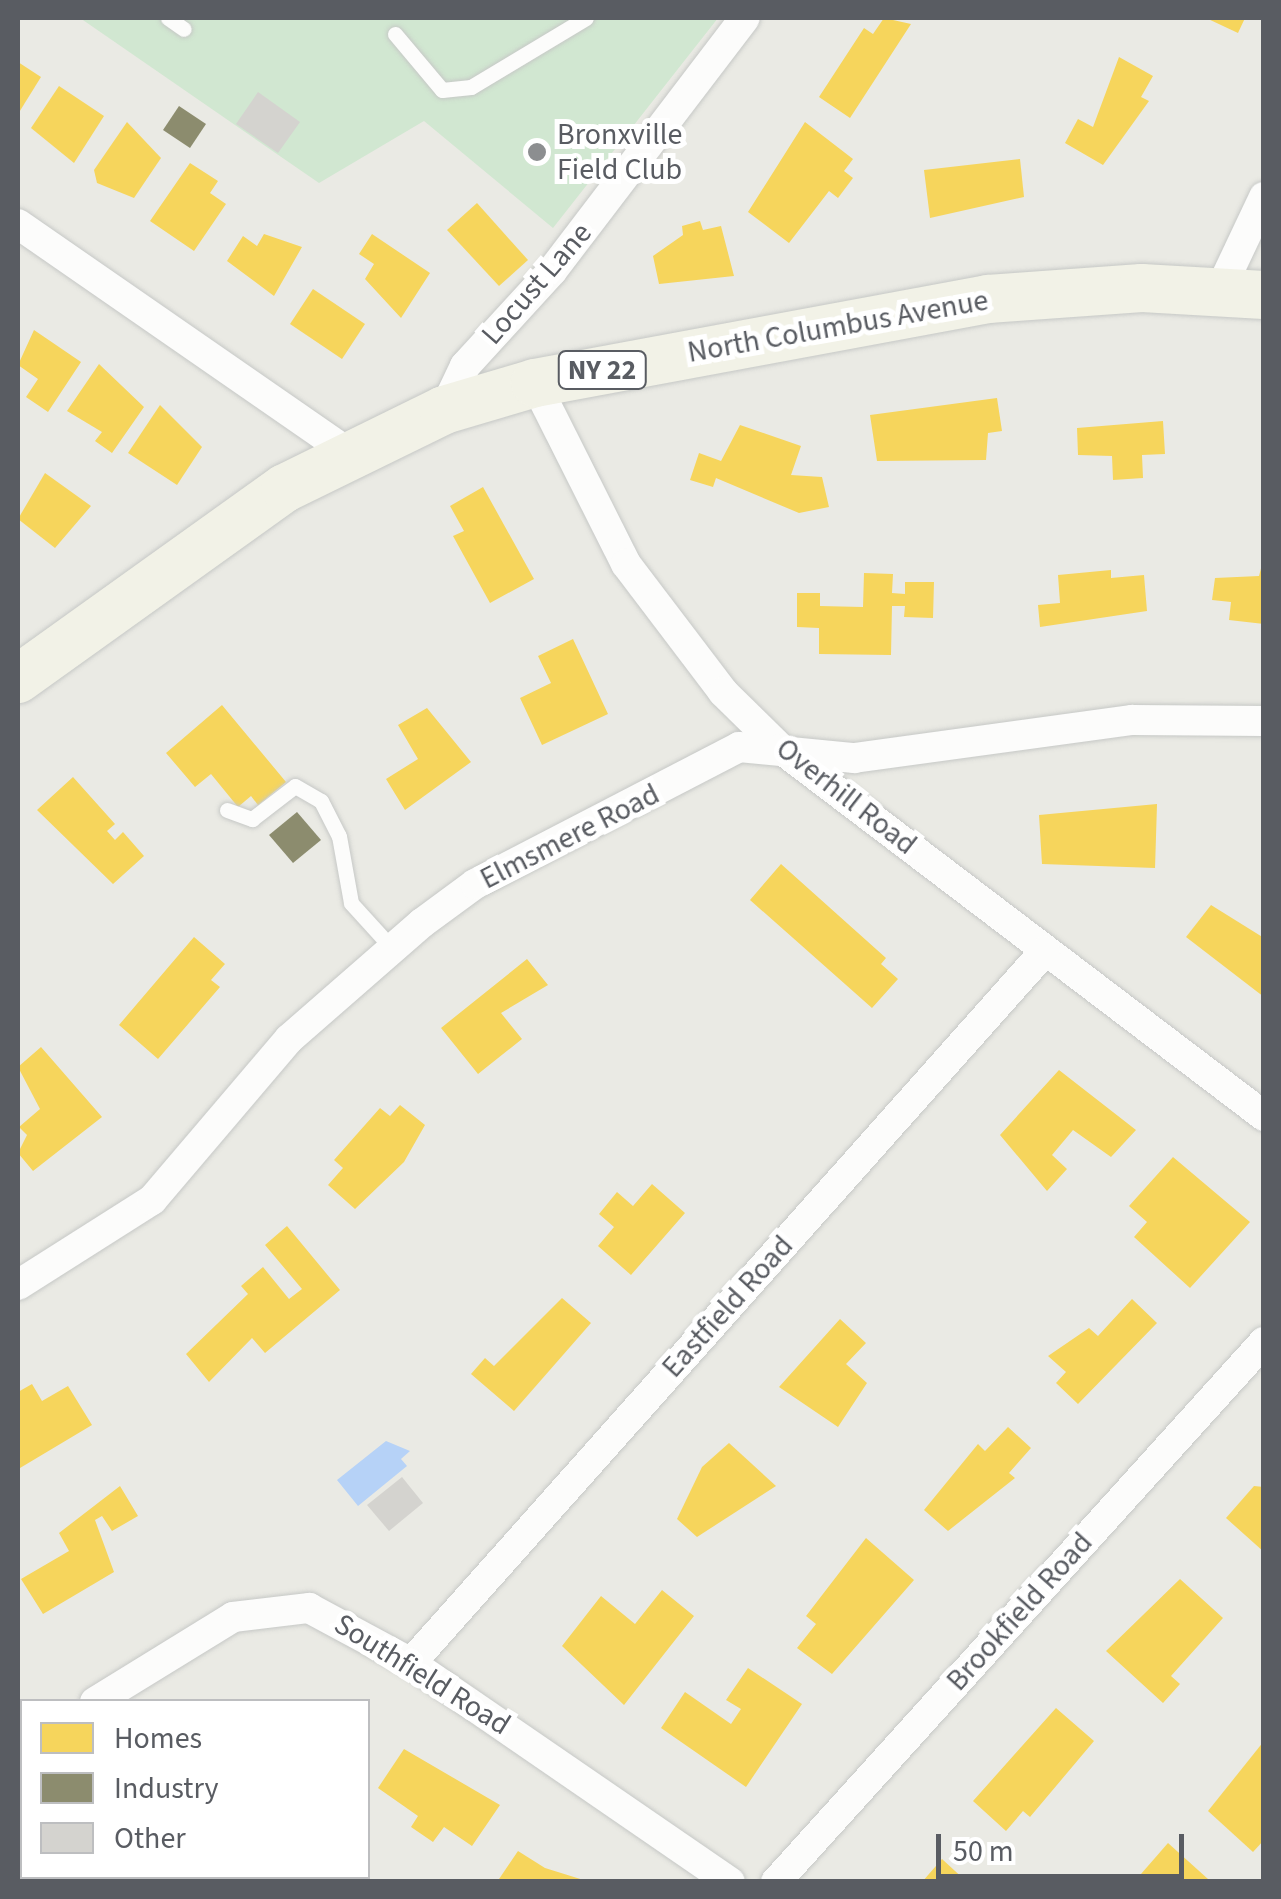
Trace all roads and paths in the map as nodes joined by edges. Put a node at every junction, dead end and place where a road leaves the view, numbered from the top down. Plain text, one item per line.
1 (168, 18) edge
2 (586, 18) edge
3 (745, 18) edge
4 (184, 29) dead end
5 (394, 34) dead end
6 (1264, 196) edge
7 (18, 224) edge
8 (1242, 293) edge
9 (535, 382) junction
10 (444, 410) junction
11 (350, 454) junction
12 (18, 677) edge
13 (1264, 721) edge
14 (781, 749) junction
15 (227, 810) dead end
16 (392, 948) junction
17 (1045, 952) junction
18 (1264, 1116) edge
19 (18, 1285) edge
20 (1264, 1342) edge
21 (411, 1662) junction
22 (100, 1699) edge
23 (730, 1882) edge
24 (776, 1882) edge

1 - 4 lane
2 - 5 lane
3 - 10 street, Locust Lane
6 - 8 street
7 - 11 street
8 - 9 main road, North Columbus Avenue / NY 22
9 - 10 main road, North Columbus Avenue / NY 22
9 - 14 street, Overhill Road
10 - 11 main road, North Columbus Avenue / NY 22
11 - 12 main road, North Columbus Avenue / NY 22
13 - 14 street, Elmsmere Road
14 - 16 street, Elmsmere Road
14 - 17 street, Overhill Road
15 - 16 lane
16 - 19 street, Elmsmere Road
17 - 18 street, Overhill Road
17 - 21 street, Eastfield Road
20 - 24 street, Brookfield Road
21 - 22 street, Southfield Road
21 - 23 street, Southfield Road

